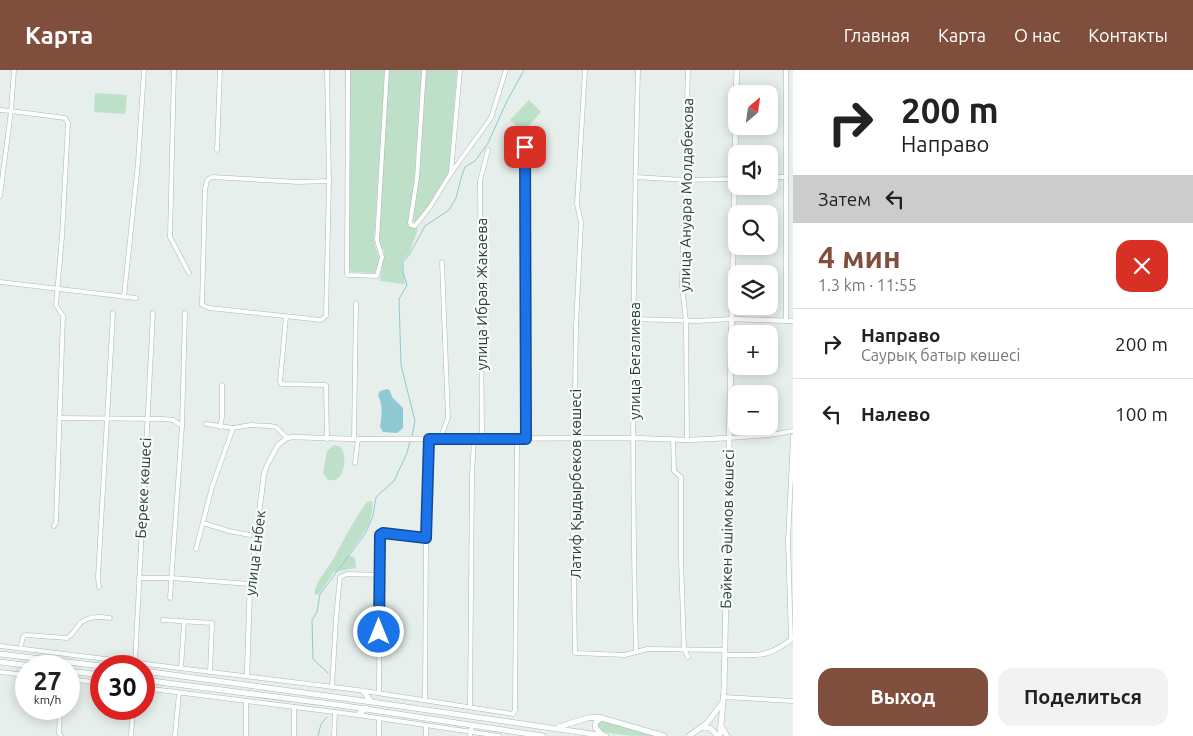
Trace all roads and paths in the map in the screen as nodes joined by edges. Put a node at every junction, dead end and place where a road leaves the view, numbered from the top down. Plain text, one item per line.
1 (14, 70) edge
2 (144, 70) edge
3 (174, 70) edge
4 (220, 70) edge
5 (327, 70) edge
6 (348, 70) edge
7 (386, 70) edge
8 (424, 70) edge
9 (460, 70) edge
10 (506, 70) edge
11 (586, 70) edge
12 (638, 70) edge
13 (688, 70) edge
14 (737, 70) edge
15 (786, 70) edge
16 (736, 85) edge
17 (0, 110) edge
18 (11, 111) junction
19 (525, 147) dead end
20 (217, 150) dead end
21 (488, 150) dead end
22 (451, 172) junction
23 (635, 177) junction
24 (778, 177) edge
25 (786, 177) junction
26 (728, 179) edge
27 (685, 180) junction
28 (329, 181) junction
29 (735, 195) edge
30 (0, 196) edge
31 (442, 262) dead end
32 (189, 272) dead end
33 (0, 282) edge
34 (57, 289) junction
35 (124, 297) junction
36 (136, 298) dead end
37 (356, 303) dead end
38 (113, 313) dead end
39 (153, 313) dead end
40 (185, 313) dead end
41 (286, 317) junction
42 (634, 319) junction
43 (731, 319) junction
44 (686, 321) junction
45 (786, 321) junction
46 (793, 321) edge
47 (222, 384) dead end
48 (59, 418) junction
49 (108, 418) junction
50 (146, 419) junction
51 (206, 424) dead end
52 (182, 426) junction
53 (220, 427) junction
54 (233, 428) junction
55 (793, 431) edge
56 (793, 436) edge
57 (287, 438) junction
58 (440, 438) junction
59 (482, 438) junction
60 (575, 438) junction
61 (634, 438) junction
62 (729, 438) junction
63 (327, 439) junction
64 (356, 439) junction
65 (429, 439) junction
66 (474, 439) junction
67 (517, 439) junction
68 (526, 439) junction
69 (673, 440) junction
70 (687, 440) junction
71 (355, 463) dead end
72 (203, 523) junction
73 (54, 526) dead end
74 (250, 535) dead end
75 (426, 538) junction
76 (196, 549) dead end
77 (380, 575) junction
78 (139, 578) junction
79 (171, 578) junction
80 (250, 584) junction
81 (99, 586) dead end
82 (170, 598) dead end
83 (110, 618) dead end
84 (163, 620) dead end
85 (184, 622) junction
86 (792, 639) edge
87 (21, 644) dead end
88 (0, 646) edge
89 (684, 649) junction
90 (636, 652) junction
91 (725, 652) junction
92 (0, 654) edge
93 (135, 655) edge
94 (90, 657) edge
95 (688, 658) dead end
96 (0, 662) edge
97 (15, 664) edge
98 (90, 665) edge
99 (155, 665) edge
100 (181, 668) junction
101 (196, 670) junction
102 (0, 672) edge
103 (155, 672) edge
104 (210, 672) junction
105 (15, 674) edge
106 (247, 676) junction
107 (195, 677) junction
108 (155, 681) edge
109 (193, 686) junction
110 (332, 687) junction
111 (155, 690) edge
112 (363, 691) junction
113 (179, 693) junction
114 (379, 693) junction
115 (193, 695) junction
116 (724, 699) junction
117 (425, 700) junction
118 (246, 701) junction
119 (793, 701) edge
120 (372, 702) junction
121 (294, 707) junction
122 (366, 708) junction
123 (470, 708) junction
124 (335, 712) junction
125 (497, 712) junction
126 (358, 716) junction
127 (484, 718) junction
128 (603, 718) junction
129 (379, 719) junction
130 (496, 719) junction
131 (60, 720) edge
132 (132, 720) edge
133 (426, 726) junction
134 (472, 726) junction
135 (720, 726) junction
136 (484, 728) junction
137 (552, 728) junction
138 (700, 729) junction
139 (494, 732) edge
140 (470, 734) edge
141 (602, 735) edge
142 (61, 736) edge
143 (131, 736) edge
144 (175, 736) edge
145 (246, 736) edge
146 (294, 736) edge
147 (334, 736) edge
148 (379, 736) edge
149 (426, 736) edge
150 (499, 736) edge
151 (540, 736) edge
152 (606, 736) edge
153 (664, 736) edge
154 (689, 736) edge
155 (719, 736) edge
156 (727, 736) edge

1 - 18 street
2 - 35 street
3 - 32 street
4 - 20 street
5 - 28 street
6 - 7 street
8 - 22 street
9 - 22 street
10 - 22 street
11 - 60 street, Латиф Қыдырбеков көшесі
12 - 23 street, улица Бегалиева
13 - 27 street, улица Ануара Молдабекова
14 - 16 main road
15 - 25 street
17 - 18 street
18 - 30 street
18 - 34 street
19 - 68 street
21 - 59 street, улица Ибрая Жакаева
23 - 27 street
23 - 42 street, улица Бегалиева
24 - 25 street
25 - 45 street
26 - 27 street
27 - 44 street, улица Ануара Молдабекова
28 - 41 street
28 - 41 street
29 - 43 main road, Бәйкен Әшімов көшесі
31 - 58 street
33 - 34 street
34 - 35 street
34 - 48 street
35 - 36 street
37 - 64 street
38 - 49 street
39 - 50 street, Береке көшесі
40 - 52 street
41 - 63 street
42 - 44 street
42 - 61 street, улица Бегалиева
43 - 44 street
43 - 45 street
43 - 62 main road, Бәйкен Әшімов көшесі
44 - 70 street, улица Ануара Молдабекова
45 - 46 street
47 - 53 street
48 - 49 street
48 - 73 street
49 - 50 street
49 - 81 street
50 - 52 street
50 - 78 street, Береке көшесі
51 - 53 street
52 - 79 street
53 - 54 street
54 - 57 street
54 - 72 street
55 - 62 street
56 - 86 street
57 - 63 street
57 - 80 street, улица Енбек
58 - 65 street
58 - 66 street
59 - 66 street
59 - 67 street
60 - 61 street
60 - 68 street
60 - 90 street, Латиф Қыдырбеков көшесі
61 - 69 street
61 - 90 street, улица Бегалиева
62 - 70 street
62 - 91 main road, Бәйкен Әшімов көшесі
63 - 64 street
64 - 65 street
64 - 71 street
65 - 75 street
66 - 123 street
67 - 68 street
67 - 125 street
69 - 70 street
69 - 89 street
72 - 74 street
72 - 76 street
75 - 77 street
75 - 117 street
77 - 110 street
77 - 114 street
78 - 79 street
78 - 93 street, Береке көшесі
79 - 80 street
79 - 82 street
80 - 106 street, улица Енбек
83 - 87 street
84 - 85 street
85 - 100 street
85 - 104 street
86 - 91 street
88 - 94 street
89 - 90 street
89 - 91 street
89 - 95 street
91 - 116 main road, Бәйкен Әшімов көшесі
92 - 98 main road
96 - 97 main road
99 - 100 street
100 - 101 street
101 - 104 street
101 - 107 main road
102 - 105 street
103 - 107 main road
104 - 106 street
106 - 110 street
107 - 120 main road
108 - 109 main road
109 - 115 main road
109 - 122 main road
110 - 112 street
111 - 113 street
112 - 114 street
112 - 120 main road
113 - 115 street
113 - 144 street
114 - 117 street
115 - 118 street
116 - 119 street
116 - 135 main road, Бәйкен Әшімов көшесі
116 - 138 main road
117 - 123 street
118 - 121 street
118 - 145 street
120 - 127 main road
121 - 124 street
121 - 146 street
122 - 126 main road
122 - 134 main road
123 - 125 street
124 - 126 street
124 - 147 street
125 - 130 main road
126 - 129 street
127 - 130 main road
127 - 136 main road
128 - 137 main road
128 - 141 main road
128 - 153 main road
129 - 133 street
129 - 148 street
130 - 137 main road
131 - 142 street
132 - 143 street
133 - 140 street
133 - 149 street
134 - 136 main road
134 - 140 street
135 - 155 main road, Бәйкен Әшімов көшесі
135 - 156 main road
136 - 139 main road
137 - 141 main road
138 - 154 main road
138 - 155 main road
139 - 140 street
139 - 150 street
139 - 151 main road
141 - 152 main road

